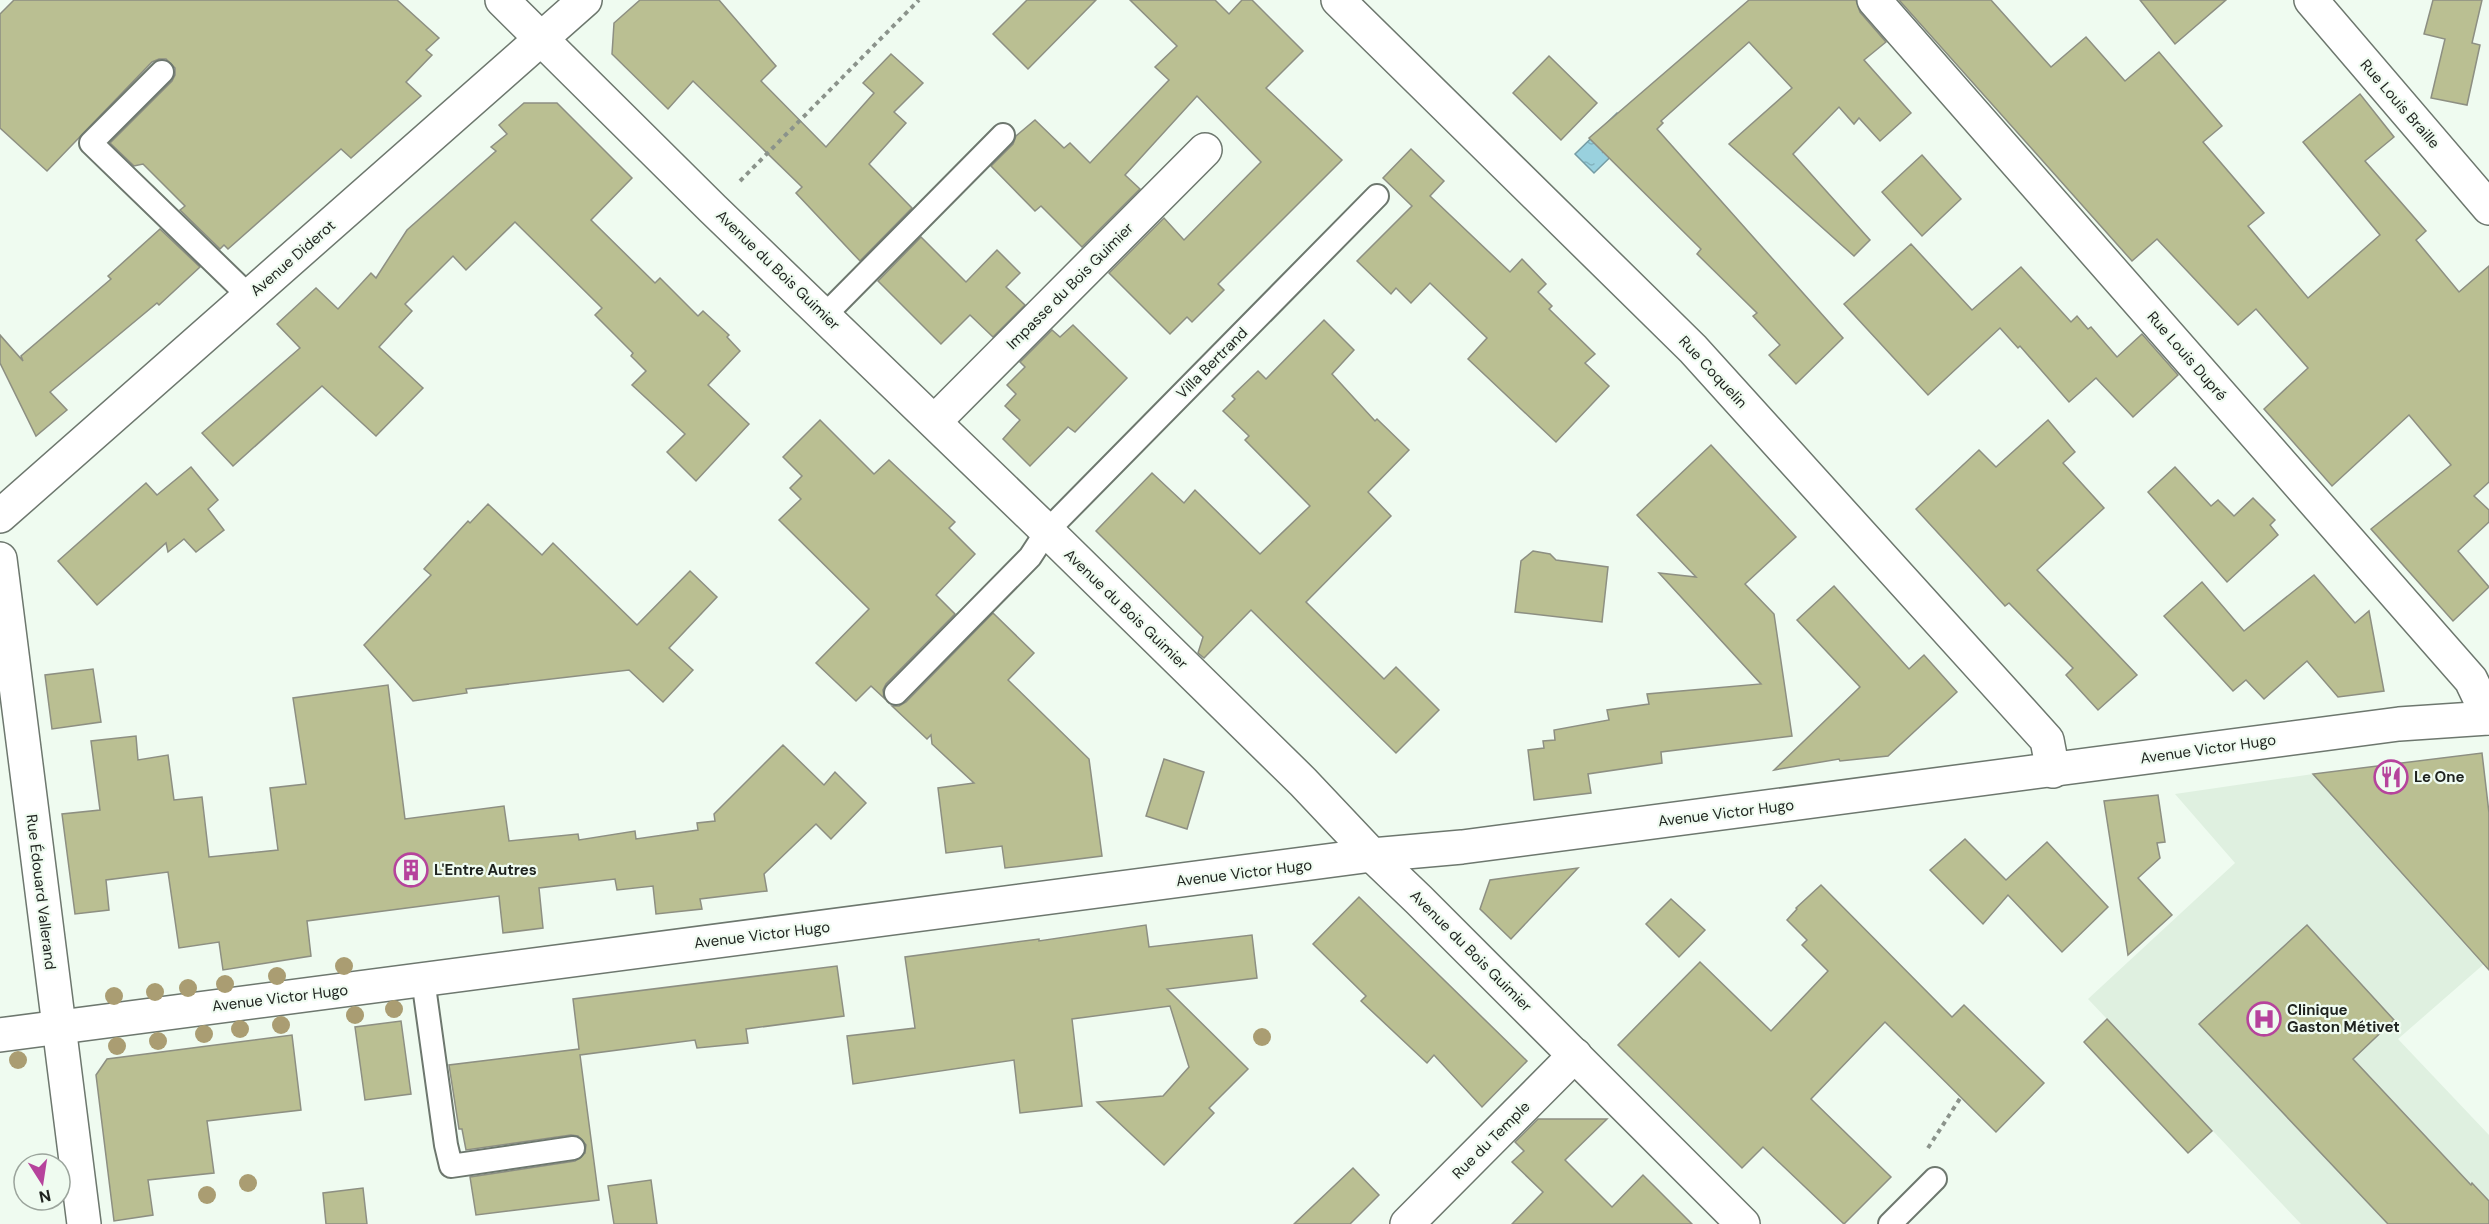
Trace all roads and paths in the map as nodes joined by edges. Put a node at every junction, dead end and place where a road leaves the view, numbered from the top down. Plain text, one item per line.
1 (502, 0) edge
2 (585, 0) edge
3 (918, 0) edge
4 (1338, 0) edge
5 (1874, 0) edge
6 (2311, 0) edge
7 (541, 39) junction
8 (162, 72) dead end
9 (1003, 135) dead end
10 (1205, 150) dead end
11 (737, 185) dead end
12 (1377, 196) dead end
13 (2489, 208) edge
14 (249, 296) junction
15 (825, 315) junction
16 (935, 421) junction
17 (0, 516) edge
18 (1047, 531) junction
19 (0, 559) edge
20 (896, 693) dead end
21 (2489, 718) edge
22 (2053, 771) junction
23 (1372, 855) junction
24 (423, 979) junction
25 (58, 1026) junction
26 (0, 1035) edge
27 (1575, 1055) junction
28 (573, 1149) dead end
29 (1935, 1179) dead end
30 (84, 1224) edge
31 (1407, 1224) edge
32 (1743, 1224) edge
33 (1890, 1224) edge

1 - 7 street, Avenue du Bois Guimier
2 - 7 street, Avenue Diderot
3 - 11 path
4 - 22 street, Rue Coquelin
5 - 21 street, Rue Louis Dupré
6 - 13 street, Rue Louis Braille
7 - 14 street, Avenue Diderot
7 - 15 street, Avenue du Bois Guimier
8 - 14 lane
9 - 15 lane
10 - 16 street, Impasse du Bois Guimier
12 - 18 lane, Villa Bertrand
14 - 17 street, Avenue Diderot
15 - 16 street, Avenue du Bois Guimier
16 - 18 street, Avenue du Bois Guimier
18 - 20 lane, Villa Bertrand
18 - 23 street, Avenue du Bois Guimier
19 - 25 street, Rue Édouard Vallerand
21 - 22 street, Avenue Victor Hugo
22 - 23 street, Avenue Victor Hugo
23 - 24 street, Avenue Victor Hugo
23 - 27 street, Avenue du Bois Guimier
24 - 25 street, Avenue Victor Hugo
24 - 28 lane
25 - 26 street, Avenue Victor Hugo
25 - 30 street, Rue Édouard Vallerand
27 - 31 street, Rue du Temple
27 - 32 street, Avenue du Bois Guimier
29 - 33 lane

